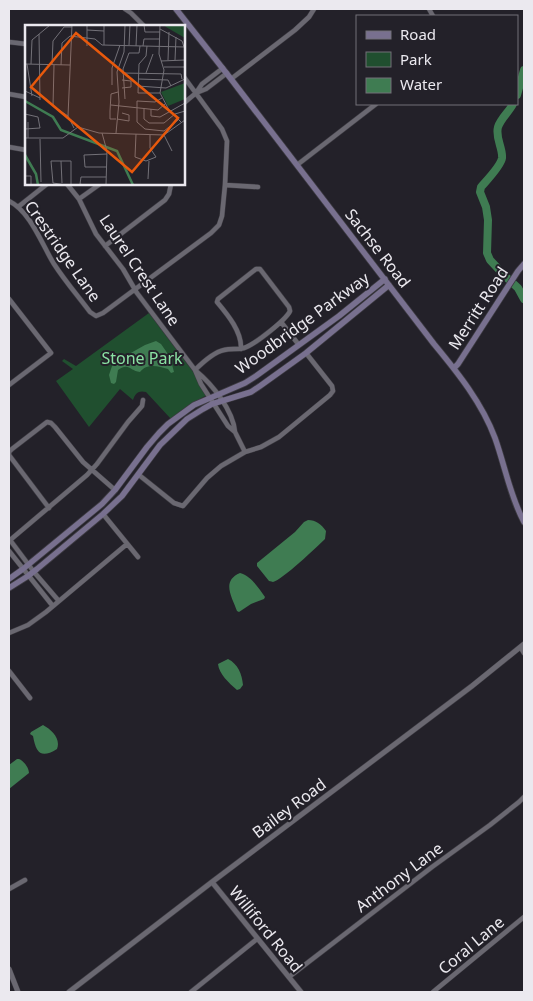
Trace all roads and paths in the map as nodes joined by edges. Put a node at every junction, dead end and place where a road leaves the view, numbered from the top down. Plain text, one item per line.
1 (125, 9) edge
2 (176, 9) edge
3 (314, 9) edge
4 (143, 25) edge
5 (9, 42) edge
6 (25, 44) edge
7 (225, 70) junction
8 (185, 78) edge
9 (231, 78) junction
10 (196, 93) junction
11 (9, 94) edge
12 (25, 96) edge
13 (185, 102) edge
14 (375, 105) edge
15 (9, 148) edge
16 (25, 150) edge
17 (297, 165) junction
18 (46, 185) edge
19 (68, 185) edge
20 (99, 185) edge
21 (171, 185) edge
22 (226, 185) junction
23 (258, 187) dead end
24 (79, 199) junction
25 (9, 201) edge
26 (18, 207) junction
27 (105, 246) junction
28 (524, 264) edge
29 (385, 279) junction
30 (389, 285) junction
31 (135, 289) junction
32 (9, 298) edge
33 (281, 322) junction
34 (299, 345) junction
35 (241, 349) junction
36 (306, 353) junction
37 (454, 368) junction
38 (195, 370) junction
39 (9, 385) edge
40 (218, 394) junction
41 (211, 397) junction
42 (143, 400) dead end
43 (222, 401) junction
44 (215, 404) junction
45 (235, 432) junction
46 (245, 452) junction
47 (92, 470) junction
48 (138, 475) junction
49 (115, 490) junction
50 (49, 508) junction
51 (103, 514) junction
52 (524, 522) edge
53 (9, 541) edge
54 (127, 544) junction
55 (9, 552) edge
56 (138, 557) dead end
57 (29, 564) junction
58 (23, 569) junction
59 (34, 572) junction
60 (28, 576) junction
61 (9, 579) edge
62 (9, 588) edge
63 (58, 600) junction
64 (52, 605) junction
65 (9, 633) edge
66 (523, 646) edge
67 (524, 654) edge
68 (9, 671) edge
69 (30, 698) dead end
70 (524, 796) edge
71 (25, 880) dead end
72 (212, 882) junction
73 (9, 889) edge
74 (524, 917) edge
75 (258, 939) junction
76 (9, 969) edge
77 (289, 977) junction
78 (18, 992) edge
79 (69, 992) edge
80 (191, 992) edge
81 (301, 992) edge
82 (433, 992) edge

1 - 4 street
2 - 7 main road, Sachse Road
3 - 9 street
5 - 6 street
7 - 9 main road, Sachse Road
7 - 10 street
8 - 10 street
9 - 17 main road, Sachse Road
10 - 13 street
10 - 22 street
11 - 12 street
14 - 17 street
15 - 16 street
17 - 29 main road, Sachse Road
18 - 26 street
19 - 24 street, Laurel Crest Lane
20 - 24 street
21 - 27 street
22 - 23 street
22 - 31 street
24 - 27 street, Laurel Crest Lane
25 - 26 street, Crestridge Lane
26 - 31 street, Crestridge Lane
27 - 31 street, Laurel Crest Lane
28 - 37 main road, Merritt Road
29 - 30 main road, Sachse Road
29 - 34 main road, Woodbridge Parkway
30 - 36 main road, Woodbridge Parkway
30 - 37 main road, Sachse Road
31 - 38 street, Laurel Crest Lane
32 - 39 street
33 - 34 street
33 - 35 street
33 - 35 street
34 - 40 main road, Woodbridge Parkway
35 - 38 street
36 - 43 main road, Woodbridge Parkway
36 - 46 street
37 - 52 main road, Sachse Road
38 - 40 street, Laurel Crest Lane
38 - 41 street, Laurel Crest Lane
40 - 41 main road, Woodbridge Parkway
40 - 43 street, Laurel Crest Lane
41 - 44 street, Laurel Crest Lane
41 - 49 main road, Woodbridge Parkway
42 - 47 street
43 - 44 main road, Woodbridge Parkway
43 - 45 street, Laurel Crest Lane
44 - 45 street, Laurel Crest Lane
44 - 48 main road, Woodbridge Parkway
45 - 46 street
46 - 48 street
47 - 49 street
47 - 50 street
47 - 50 street
48 - 51 main road, Woodbridge Parkway
49 - 57 main road, Woodbridge Parkway
50 - 53 street
51 - 54 street
51 - 59 main road, Woodbridge Parkway
53 - 57 street
54 - 56 street
54 - 63 street
55 - 58 street
57 - 58 main road, Woodbridge Parkway
57 - 59 street
58 - 60 street
58 - 61 main road, Woodbridge Parkway
59 - 60 main road, Woodbridge Parkway
59 - 63 street
60 - 62 main road, Woodbridge Parkway
60 - 64 street
63 - 64 street
64 - 65 street
66 - 67 street
66 - 72 street, Bailey Road
68 - 69 street
70 - 77 street, Anthony Lane
71 - 73 street
72 - 75 street, Williford Road
72 - 79 street, Bailey Road
74 - 82 street, Coral Lane
75 - 77 street, Williford Road
75 - 80 street
76 - 78 street
77 - 81 street, Williford Road

